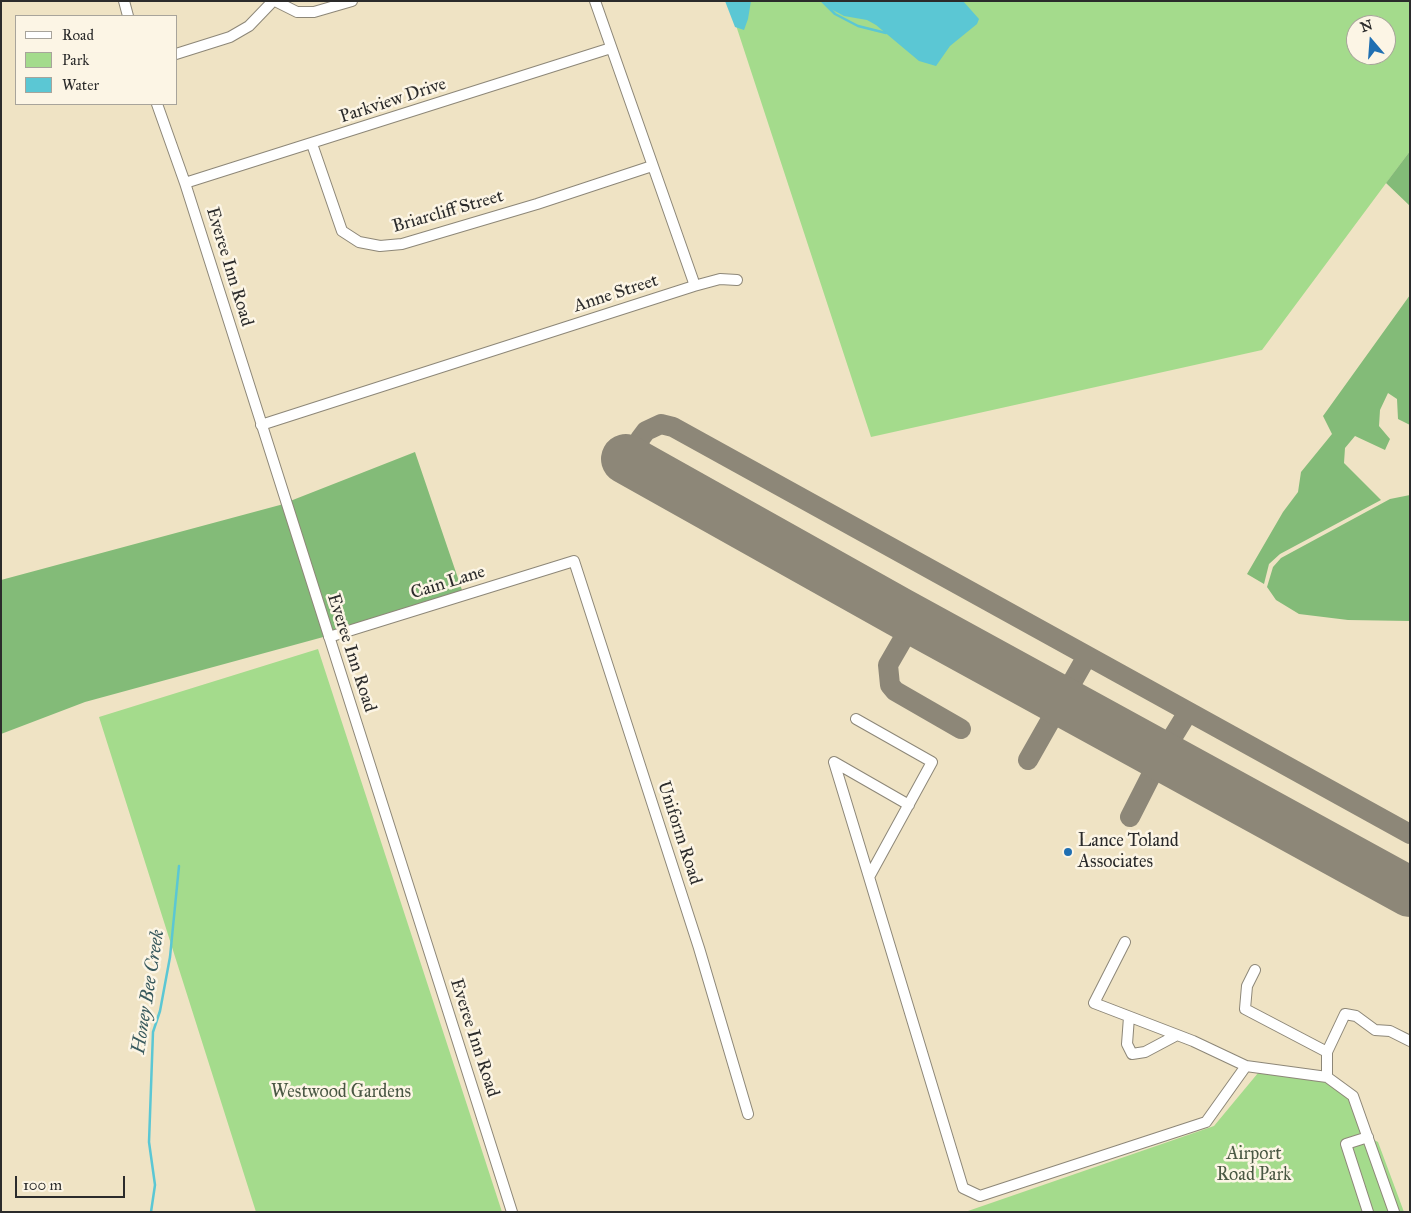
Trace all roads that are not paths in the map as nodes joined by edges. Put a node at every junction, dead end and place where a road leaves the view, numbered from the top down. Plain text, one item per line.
1 (124, 1) edge
2 (274, 1) edge
3 (352, 1) edge
4 (595, 1) edge
5 (128, 15) edge
6 (611, 48) junction
7 (178, 53) edge
8 (157, 105) edge
9 (312, 144) junction
10 (652, 166) junction
11 (185, 183) junction
12 (737, 280) dead end
13 (694, 286) junction
14 (261, 425) junction
15 (574, 564) joint
16 (329, 636) junction
17 (856, 720) dead end
18 (909, 805) junction
19 (869, 877) junction
20 (1125, 942) dead end
21 (1255, 970) dead end
22 (1129, 1017) junction
23 (1178, 1035) junction
24 (1410, 1041) edge
25 (1327, 1052) junction
26 (1246, 1066) junction
27 (1327, 1077) junction
28 (748, 1114) dead end
29 (1368, 1136) junction
30 (512, 1212) edge
31 (1368, 1212) edge
32 (1394, 1212) edge

1 - 5 street
2 - 3 street
2 - 7 street
4 - 6 street
6 - 9 street, Parkview Drive
6 - 10 street
8 - 11 street, Everee Inn Road
9 - 10 street, Briarcliff Street
9 - 11 street, Parkview Drive
10 - 13 street
11 - 14 street, Everee Inn Road
12 - 13 street, Anne Street
13 - 14 street, Anne Street
14 - 16 street, Everee Inn Road
15 - 16 street, Cain Lane
15 - 28 street, Uniform Road
16 - 30 street, Everee Inn Road
17 - 18 street
18 - 19 street
18 - 19 street
19 - 26 street
20 - 22 street
21 - 25 street
22 - 23 street
22 - 23 street
23 - 26 street
24 - 25 street
25 - 27 street
26 - 27 street
27 - 29 street
29 - 31 street
29 - 32 street

